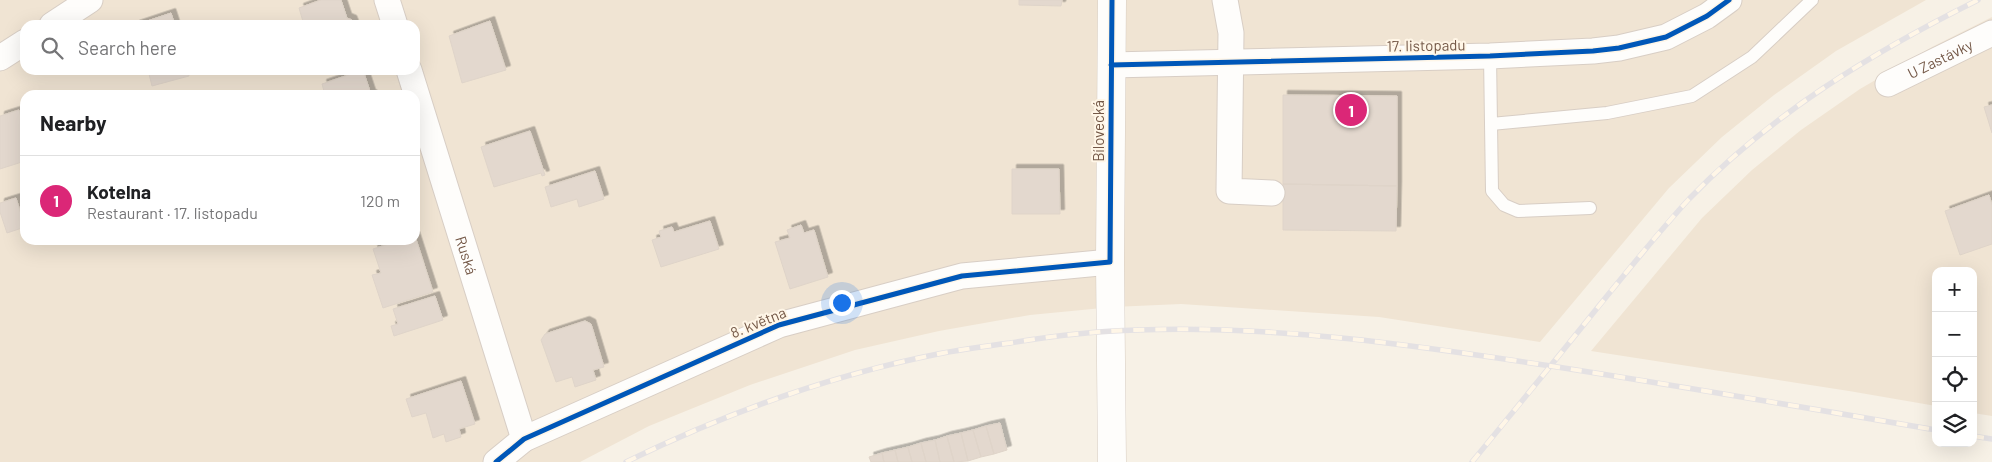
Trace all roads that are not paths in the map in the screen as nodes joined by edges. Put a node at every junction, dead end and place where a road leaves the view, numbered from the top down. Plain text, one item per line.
1 (90, 0) edge
2 (387, 0) edge
3 (1112, 0) edge
4 (1225, 0) edge
5 (1729, 0) edge
6 (1812, 0) edge
7 (60, 20) edge
8 (393, 20) edge
9 (1992, 33) edge
10 (20, 45) edge
11 (1490, 56) junction
12 (0, 58) edge
13 (1230, 62) junction
14 (1111, 65) junction
15 (411, 75) edge
16 (1888, 84) dead end
17 (415, 90) edge
18 (420, 105) edge
19 (1491, 124) junction
20 (1272, 193) dead end
21 (1590, 208) dead end
22 (1110, 262) junction
23 (524, 439) junction
24 (496, 462) edge
25 (1112, 462) edge

1 - 7 street
2 - 8 street
3 - 14 main road, Bílovecká
4 - 13 street
5 - 11 street, 17. listopadu
6 - 19 lane
9 - 16 street, U Zastávky
10 - 12 street
11 - 13 street, 17. listopadu
11 - 19 lane
13 - 14 street, 17. listopadu
13 - 20 street
14 - 22 main road, Bílovecká
15 - 17 street, Ruská
18 - 23 street, Ruská
19 - 21 lane
22 - 23 street, 8. května
22 - 25 main road, Bílovecká
23 - 24 street, 8. května

